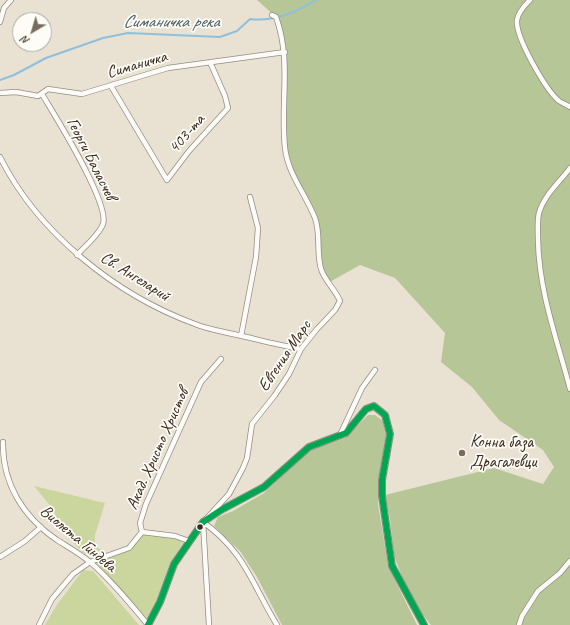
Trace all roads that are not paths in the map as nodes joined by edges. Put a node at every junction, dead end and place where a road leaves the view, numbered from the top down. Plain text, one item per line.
1 (11, 0) edge
2 (530, 0) edge
3 (274, 16) dead end
4 (0, 22) edge
5 (285, 52) junction
6 (210, 62) junction
7 (111, 86) junction
8 (0, 93) edge
9 (42, 94) junction
10 (570, 107) edge
11 (0, 158) edge
12 (570, 168) edge
13 (250, 196) dead end
14 (77, 255) junction
15 (242, 336) junction
16 (301, 349) junction
17 (221, 359) dead end
18 (375, 370) dead end
19 (570, 389) edge
20 (340, 435) junction
21 (3, 442) dead end
22 (203, 522) junction
23 (41, 527) junction
24 (142, 532) junction
25 (190, 541) junction
26 (0, 557) edge
27 (570, 561) edge
28 (90, 562) junction
29 (39, 625) edge
30 (148, 625) edge
31 (208, 625) edge
32 (277, 625) edge
33 (424, 625) edge
34 (519, 625) edge

1 - 4 street
2 - 10 street
3 - 5 street, Евгения Марс
5 - 6 street, Симаничка
5 - 16 street, Евгения Марс
6 - 7 street, Симаничка
6 - 7 street, 403-та
7 - 9 street, Симаничка
8 - 9 street, Симаничка
9 - 14 street, Георги Баласчев
11 - 14 street, Св. Ангеларий
12 - 19 street
13 - 15 street
14 - 15 street, Св. Ангеларий
15 - 16 street, Св. Ангеларий
16 - 22 street, Евгения Марс
17 - 24 street, Акад. Христо Христов
18 - 20 street
20 - 22 street
20 - 33 street
21 - 23 street, Виолета Гиндева
22 - 25 street
22 - 31 street
22 - 32 street
23 - 26 street
23 - 28 street, Виолета Гиндева
24 - 25 street, Акад. Христо Христов
24 - 28 street
25 - 30 street
27 - 34 street
28 - 29 street
28 - 30 street, Виолета Гиндева

